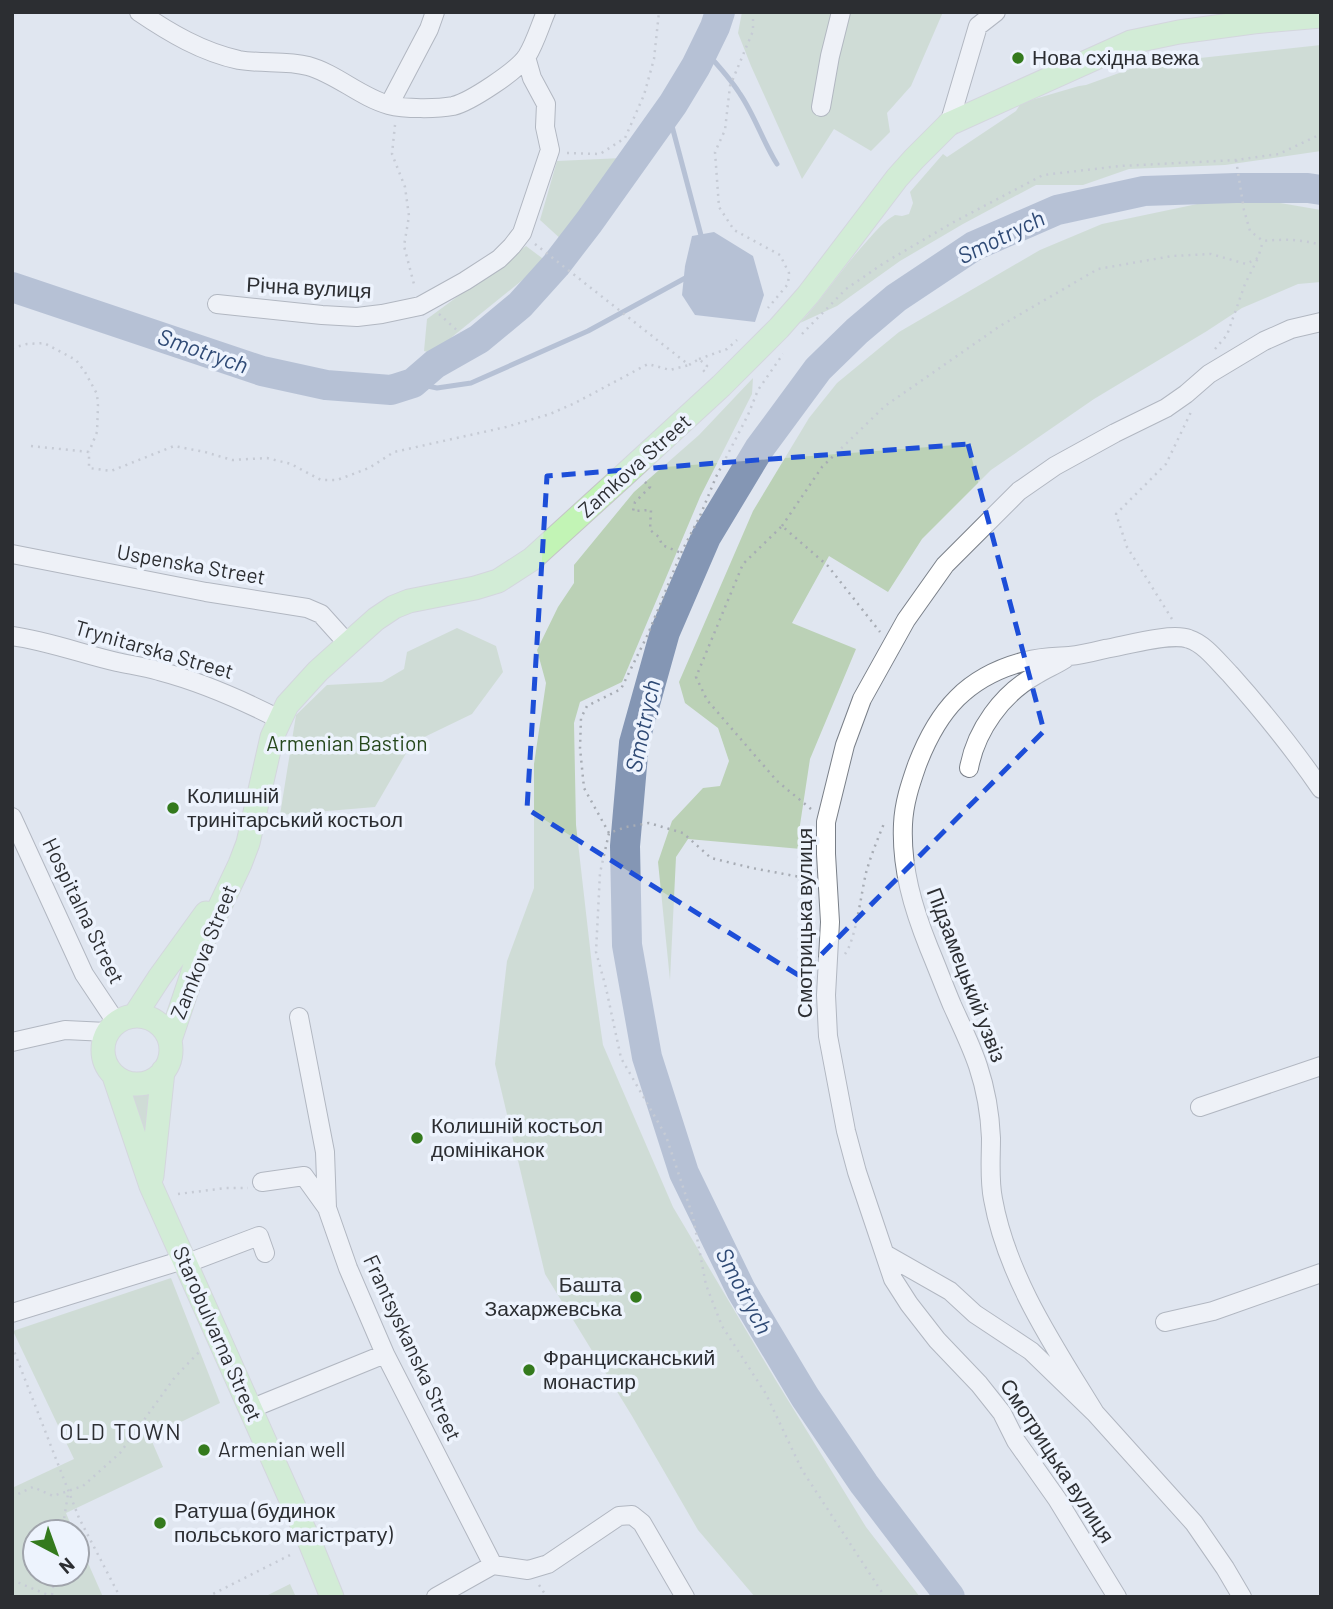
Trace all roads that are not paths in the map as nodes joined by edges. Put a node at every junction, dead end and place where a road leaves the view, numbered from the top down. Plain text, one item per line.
1 (139, 12) edge
2 (435, 12) edge
3 (546, 12) edge
4 (841, 12) edge
5 (996, 12) edge
6 (1321, 16) edge
7 (526, 57) junction
8 (389, 105) junction
9 (821, 107) dead end
10 (949, 124) junction
11 (218, 304) dead end
12 (1321, 322) edge
13 (12, 554) edge
14 (12, 636) edge
15 (348, 644) junction
16 (1071, 656) junction
17 (279, 719) junction
18 (969, 768) dead end
19 (1321, 789) edge
20 (12, 817) edge
21 (240, 864) junction
22 (299, 1017) dead end
23 (119, 1023) junction
24 (170, 1040) junction
25 (12, 1042) edge
26 (1321, 1066) edge
27 (163, 1071) junction
28 (114, 1076) junction
29 (1200, 1107) dead end
30 (262, 1182) dead end
31 (151, 1186) junction
32 (327, 1208) junction
33 (265, 1253) dead end
34 (885, 1254) junction
35 (184, 1262) junction
36 (1321, 1273) edge
37 (12, 1313) edge
38 (1166, 1322) dead end
39 (384, 1354) junction
40 (250, 1409) junction
41 (1095, 1413) junction
42 (493, 1565) junction
43 (332, 1597) edge
44 (436, 1597) edge
45 (685, 1597) edge
46 (1117, 1597) edge
47 (1242, 1597) edge

1 - 8 street
2 - 8 street
3 - 7 street
4 - 9 street
5 - 10 street
6 - 10 main road, Zamkova Street
7 - 8 street
7 - 11 street, Річна вулиця
10 - 15 main road, Zamkova Street, bridge
12 - 34 street, Смотрицька вулиця
13 - 15 street, Uspenska Street
14 - 17 street, Trynitarska Street
15 - 17 main road, Zamkova Street
16 - 18 street
16 - 19 street, Підзамецький узвіз
16 - 41 street, Підзамецький узвіз
17 - 21 main road, Zamkova Street
20 - 23 street, Hospitalna Street
21 - 23 main road, Zamkova Street
21 - 24 main road, Zamkova Street
22 - 32 street, Frantsyskanska Street
23 - 24 main road
23 - 25 street
23 - 28 main road
24 - 27 main road
26 - 29 street
27 - 28 main road
27 - 31 main road, Starobulvarna Street
28 - 31 main road, Starobulvarna Street
30 - 32 street
31 - 35 main road, Starobulvarna Street
32 - 39 street, Frantsyskanska Street
33 - 35 street
34 - 41 street
34 - 46 street, Смотрицька вулиця
35 - 37 street
35 - 40 main road, Starobulvarna Street
36 - 38 street
39 - 40 street
39 - 42 street, Frantsyskanska Street
40 - 43 main road, Starobulvarna Street
41 - 47 street
42 - 44 street
42 - 45 street

